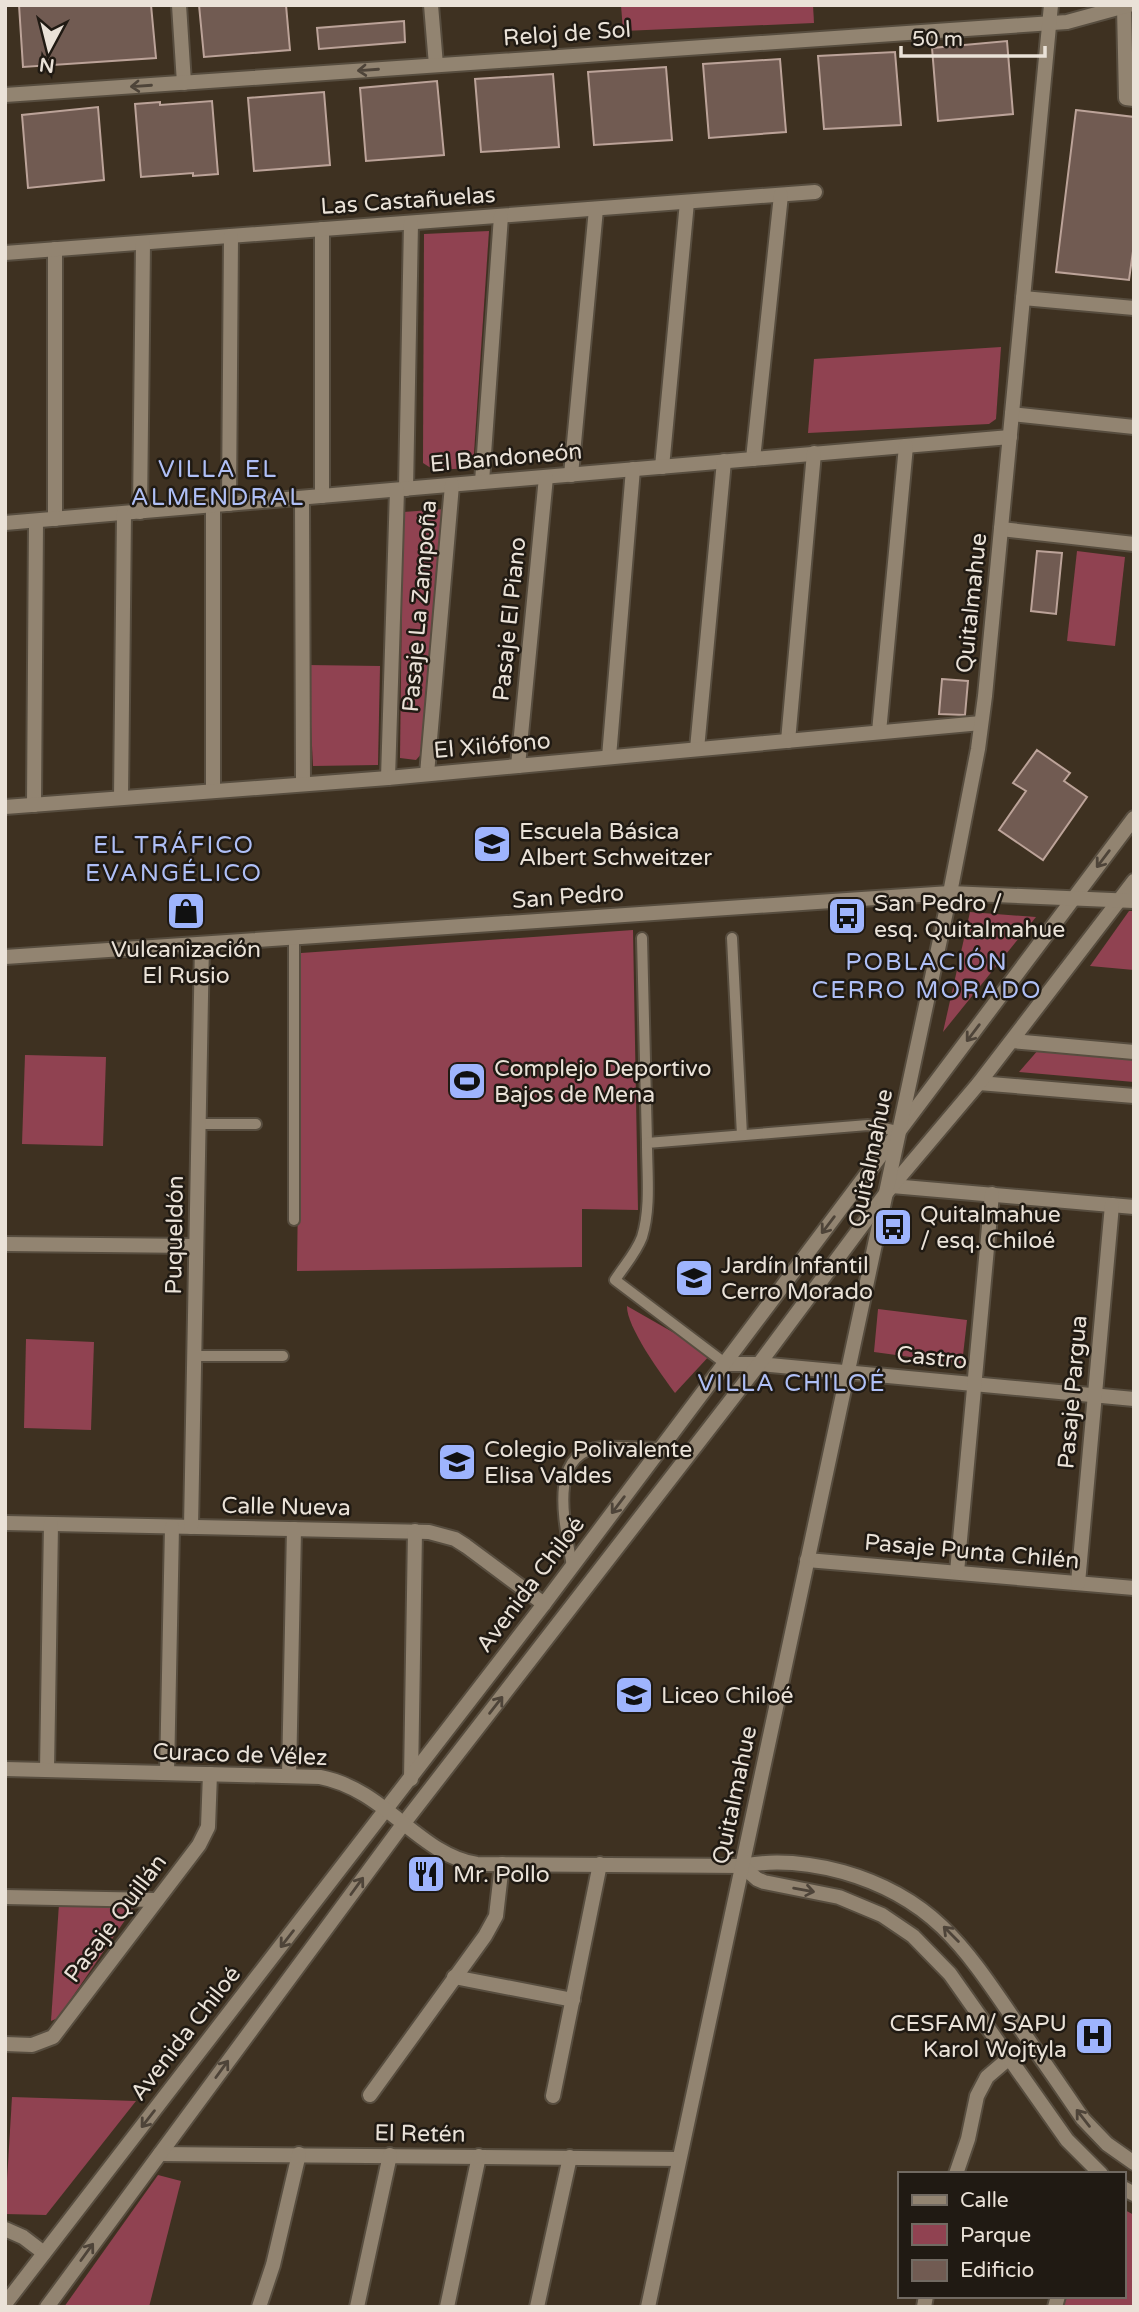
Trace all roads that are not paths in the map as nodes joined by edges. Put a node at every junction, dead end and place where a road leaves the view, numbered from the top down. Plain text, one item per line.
1 (178, 5) edge
2 (431, 5) edge
3 (1051, 5) edge
4 (1126, 6) edge
5 (1050, 23) junction
6 (436, 65) junction
7 (184, 83) junction
8 (5, 95) edge
9 (1134, 99) edge
10 (815, 192) dead end
11 (780, 195) junction
12 (687, 202) junction
13 (596, 209) junction
14 (501, 216) junction
15 (411, 223) junction
16 (322, 229) junction
17 (231, 236) junction
18 (143, 243) junction
19 (55, 249) junction
20 (5, 253) edge
21 (1024, 298) junction
22 (1134, 309) edge
23 (1012, 414) junction
24 (1134, 427) edge
25 (1010, 436) junction
26 (906, 446) junction
27 (814, 453) junction
28 (753, 459) junction
29 (724, 461) junction
30 (662, 467) junction
31 (633, 469) junction
32 (571, 474) junction
33 (546, 477) junction
34 (482, 482) junction
35 (452, 485) junction
36 (401, 489) junction
37 (322, 496) junction
38 (302, 498) junction
39 (229, 504) junction
40 (213, 506) junction
41 (140, 512) junction
42 (124, 513) junction
43 (55, 519) junction
44 (36, 521) junction
45 (5, 523) edge
46 (1001, 529) junction
47 (1134, 544) edge
48 (982, 723) junction
49 (879, 732) junction
50 (788, 741) junction
51 (697, 749) junction
52 (609, 757) junction
53 (518, 766) junction
54 (427, 774) junction
55 (388, 778) junction
56 (303, 784) junction
57 (213, 791) junction
58 (121, 798) junction
59 (34, 804) junction
60 (5, 807) edge
61 (1134, 818) edge
62 (1134, 881) edge
63 (950, 893) junction
64 (1072, 900) junction
65 (1126, 901) edge
66 (294, 937) junction
67 (642, 938) dead end
68 (732, 938) dead end
69 (202, 944) junction
70 (5, 957) edge
71 (1012, 1041) junction
72 (1134, 1052) edge
73 (979, 1083) junction
74 (1134, 1096) edge
75 (198, 1124) junction
76 (256, 1124) dead end
77 (898, 1131) junction
78 (742, 1135) junction
79 (647, 1143) junction
80 (890, 1189) junction
81 (992, 1194) junction
82 (1112, 1205) junction
83 (1134, 1207) edge
84 (294, 1220) dead end
85 (5, 1244) edge
86 (196, 1246) junction
87 (194, 1356) junction
88 (283, 1356) dead end
89 (726, 1364) junction
90 (759, 1364) junction
91 (847, 1372) junction
92 (974, 1384) junction
93 (1095, 1396) junction
94 (1134, 1399) edge
95 (662, 1448) junction
96 (5, 1523) edge
97 (51, 1524) junction
98 (172, 1527) junction
99 (191, 1527) junction
100 (293, 1529) junction
101 (415, 1531) junction
102 (807, 1560) junction
103 (572, 1567) junction
104 (957, 1572) junction
105 (1078, 1583) junction
106 (1134, 1588) edge
107 (544, 1604) junction
108 (5, 1769) edge
109 (47, 1770) junction
110 (167, 1773) junction
111 (210, 1774) junction
112 (289, 1776) junction
113 (411, 1779) junction
114 (387, 1809) junction
115 (404, 1823) junction
116 (502, 1864) junction
117 (600, 1864) junction
118 (742, 1866) junction
119 (5, 1896) edge
120 (158, 1900) junction
121 (454, 1977) junction
122 (573, 2000) junction
123 (5, 2044) edge
124 (1008, 2059) junction
125 (370, 2095) dead end
126 (553, 2096) dead end
127 (160, 2154) junction
128 (299, 2154) junction
129 (390, 2155) junction
130 (479, 2156) junction
131 (570, 2157) junction
132 (679, 2159) junction
133 (1134, 2163) edge
134 (957, 2172) edge
135 (1096, 2172) edge
136 (5, 2229) edge
137 (44, 2253) junction
138 (5, 2304) edge
139 (47, 2307) edge
140 (259, 2307) edge
141 (357, 2307) edge
142 (447, 2307) edge
143 (537, 2307) edge
144 (648, 2307) edge

1 - 7 street
2 - 6 street
3 - 5 street, Quitalmahue
4 - 5 street, Reloj de Sol
4 - 9 street
5 - 6 street, Reloj de Sol
5 - 21 street, Quitalmahue
6 -> 7 street, Reloj de Sol
7 -> 8 street, Reloj de Sol
10 - 11 street, Las Castañuelas
11 - 12 street, Las Castañuelas
11 - 28 street
12 - 13 street, Las Castañuelas
12 - 30 street
13 - 14 street, Las Castañuelas
13 - 32 street
14 - 15 street, Las Castañuelas
14 - 34 street
15 - 16 street, Las Castañuelas
15 - 36 street
16 - 17 street, Las Castañuelas
16 - 37 street
17 - 18 street, Las Castañuelas
17 - 39 street
18 - 19 street, Las Castañuelas
18 - 41 street
19 - 20 street, Las Castañuelas
19 - 43 street
21 - 22 street
21 - 23 street, Quitalmahue
23 - 24 street
23 - 25 street, Quitalmahue
25 - 26 street, El Bandoneón
25 - 46 street, Quitalmahue
26 - 27 street, El Bandoneón
26 - 49 street
27 - 28 street, El Bandoneón
27 - 50 street
28 - 29 street, El Bandoneón
29 - 30 street, El Bandoneón
29 - 51 street
30 - 31 street, El Bandoneón
31 - 32 street, El Bandoneón
31 - 52 street
32 - 33 street, El Bandoneón
33 - 34 street, El Bandoneón
33 - 53 street, Pasaje El Piano
34 - 35 street, El Bandoneón
35 - 36 street, El Bandoneón
35 - 54 street, Pasaje La Zampoña
36 - 37 street, El Bandoneón
36 - 55 street
37 - 38 street, El Bandoneón
38 - 39 street, El Bandoneón
38 - 56 street
39 - 40 street, El Bandoneón
40 - 41 street, El Bandoneón
40 - 57 street
41 - 42 street, El Bandoneón
42 - 43 street, El Bandoneón
42 - 58 street
43 - 44 street, El Bandoneón
44 - 45 street, El Bandoneón
44 - 59 street
46 - 47 street
46 - 48 street, Quitalmahue
48 - 49 street, El Xilófono
48 - 63 street, Quitalmahue
49 - 50 street, El Xilófono
50 - 51 street, El Xilófono
51 - 52 street, El Xilófono
52 - 53 street, El Xilófono
53 - 54 street, El Xilófono
54 - 55 street, El Xilófono
55 - 56 street, El Xilófono
56 - 57 street, El Xilófono
57 - 58 street, El Xilófono
58 - 59 street, El Xilófono
59 - 60 street, El Xilófono
61 -> 64 street, Avenida Chiloé
62 - 65 street, Avenida Chiloé
63 - 64 street, San Pedro
63 - 66 street, San Pedro
63 - 77 street, Quitalmahue
64 - 65 street, San Pedro
64 -> 77 street, Avenida Chiloé
65 - 71 street, Avenida Chiloé
66 - 69 street, San Pedro
66 - 84 lane
67 - 79 lane
68 - 78 lane
69 - 70 street, San Pedro
69 - 75 street, Puqueldón
71 - 72 street
71 - 73 street, Avenida Chiloé
73 - 74 street
73 - 80 street, Avenida Chiloé
75 - 76 lane
75 - 86 street, Puqueldón
77 - 78 lane
77 - 80 street, Quitalmahue
77 -> 89 street, Avenida Chiloé
78 - 79 lane
79 - 89 lane
80 - 81 street
80 - 90 street, Avenida Chiloé
80 - 91 street, Quitalmahue
81 - 82 street
81 - 92 street
82 - 83 street
82 - 93 street, Pasaje Pargua
85 - 86 street
86 - 87 street, Puqueldón
87 - 88 lane
87 - 99 street, Puqueldón
89 - 90 street, Castro
89 - 95 street, Avenida Chiloé
90 - 91 street, Castro
115 -> 90 street, Avenida Chiloé
91 - 92 street, Castro
91 - 102 street, Quitalmahue
92 - 93 street, Castro
92 - 104 street
93 - 94 street, Castro
93 - 105 street, Pasaje Pargua
95 -> 103 street, Avenida Chiloé
95 - 103 lane
96 - 97 street, Calle Nueva
97 - 98 street, Calle Nueva
97 - 109 street
98 - 99 street, Calle Nueva
98 - 110 street
99 - 100 street, Calle Nueva
100 - 101 street, Calle Nueva
100 - 112 street
101 - 107 street, Calle Nueva
101 - 113 street
102 - 104 street, Pasaje Punta Chilén
102 - 118 street, Quitalmahue
103 - 107 street, Avenida Chiloé
104 - 105 street, Pasaje Punta Chilén
105 - 106 street, Pasaje Punta Chilén
107 - 113 street, Avenida Chiloé
108 - 109 street, Curaco de Vélez
109 - 110 street, Curaco de Vélez
110 - 111 street, Curaco de Vélez
111 - 112 street, Curaco de Vélez
111 - 120 street, Pasaje Quillán
112 - 114 street, Curaco de Vélez
113 - 114 street, Avenida Chiloé
114 - 115 street, Curaco de Vélez
114 -> 137 street, Avenida Chiloé
115 - 116 street, Curaco de Vélez
127 -> 115 street, Avenida Chiloé
116 - 117 street, Curaco de Vélez
116 - 121 street
117 - 118 street, Curaco de Vélez
117 - 122 street
118 -> 124 street, Curaco de Vélez
118 - 132 street, Quitalmahue
133 -> 118 street, Curaco de Vélez
119 - 120 street
120 - 123 street, Pasaje Quillán
121 - 122 street
121 - 125 street
122 - 126 street
124 - 134 street
124 - 135 street, Curaco de Vélez
127 - 128 street, El Retén
139 -> 127 street, Avenida Chiloé
128 - 129 street, El Retén
128 - 140 street
129 - 130 street, El Retén
129 - 141 street
130 - 131 street, El Retén
130 - 142 street
131 - 132 street, El Retén
131 - 143 street
132 - 144 street, Quitalmahue
136 - 137 street
137 - 138 street, Avenida Chiloé

